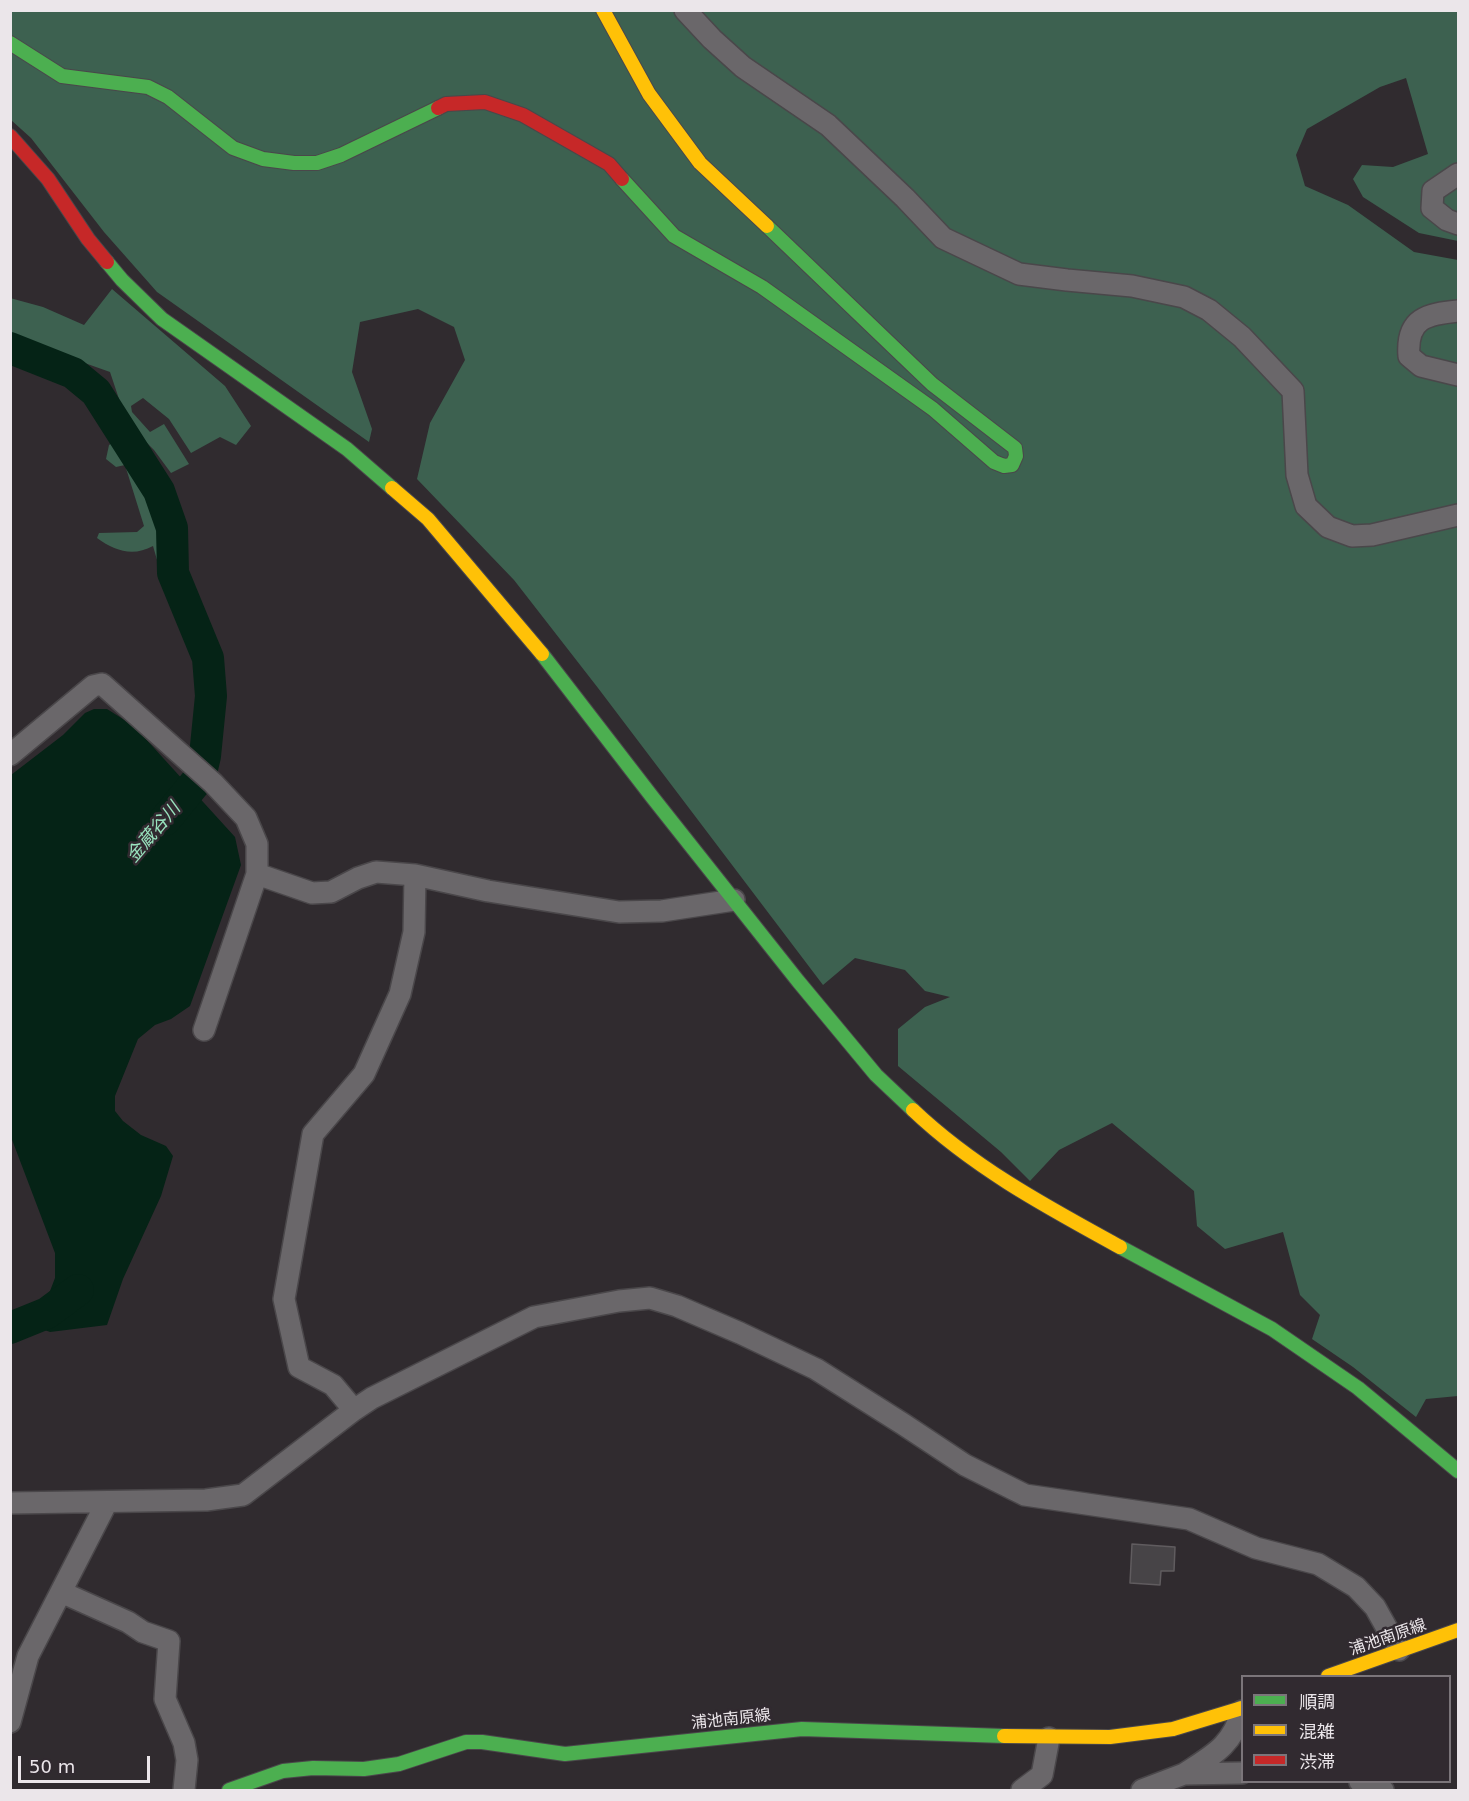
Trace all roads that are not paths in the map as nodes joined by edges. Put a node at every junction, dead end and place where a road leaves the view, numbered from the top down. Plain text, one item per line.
1 (603, 10) edge
2 (685, 10) edge
3 (10, 43) edge
4 (10, 136) edge
5 (1458, 174) edge
6 (1458, 224) edge
7 (1458, 311) edge
8 (1458, 375) edge
9 (1458, 515) edge
10 (10, 755) edge
11 (256, 874) junction
12 (415, 875) junction
13 (734, 900) junction
14 (204, 1030) dead end
15 (354, 1410) junction
16 (1458, 1471) edge
17 (107, 1502) junction
18 (10, 1503) edge
19 (61, 1592) junction
20 (1458, 1630) edge
21 (1399, 1650) junction
22 (1333, 1675) edge
23 (1241, 1710) edge
24 (1241, 1714) edge
25 (10, 1722) edge
26 (1049, 1738) junction
27 (1241, 1773) edge
28 (1184, 1774) junction
29 (1363, 1783) edge
30 (184, 1791) edge
31 (229, 1791) edge
32 (1022, 1791) edge
33 (1142, 1791) edge
34 (1383, 1791) edge

1 - 3 street
2 - 9 street
4 - 13 street
5 - 6 street
7 - 8 street
10 - 11 street
11 - 12 street
11 - 14 street
12 - 13 street
12 - 15 street
13 - 16 street
15 - 17 street
15 - 21 street
17 - 18 street
17 - 19 street
19 - 25 street
19 - 30 street
20 - 21 street, 浦池南原線
21 - 22 street, 浦池南原線
23 - 26 street, 浦池南原線
24 - 28 street
26 - 31 street, 浦池南原線
26 - 32 street
27 - 28 street
28 - 33 street
29 - 34 street

